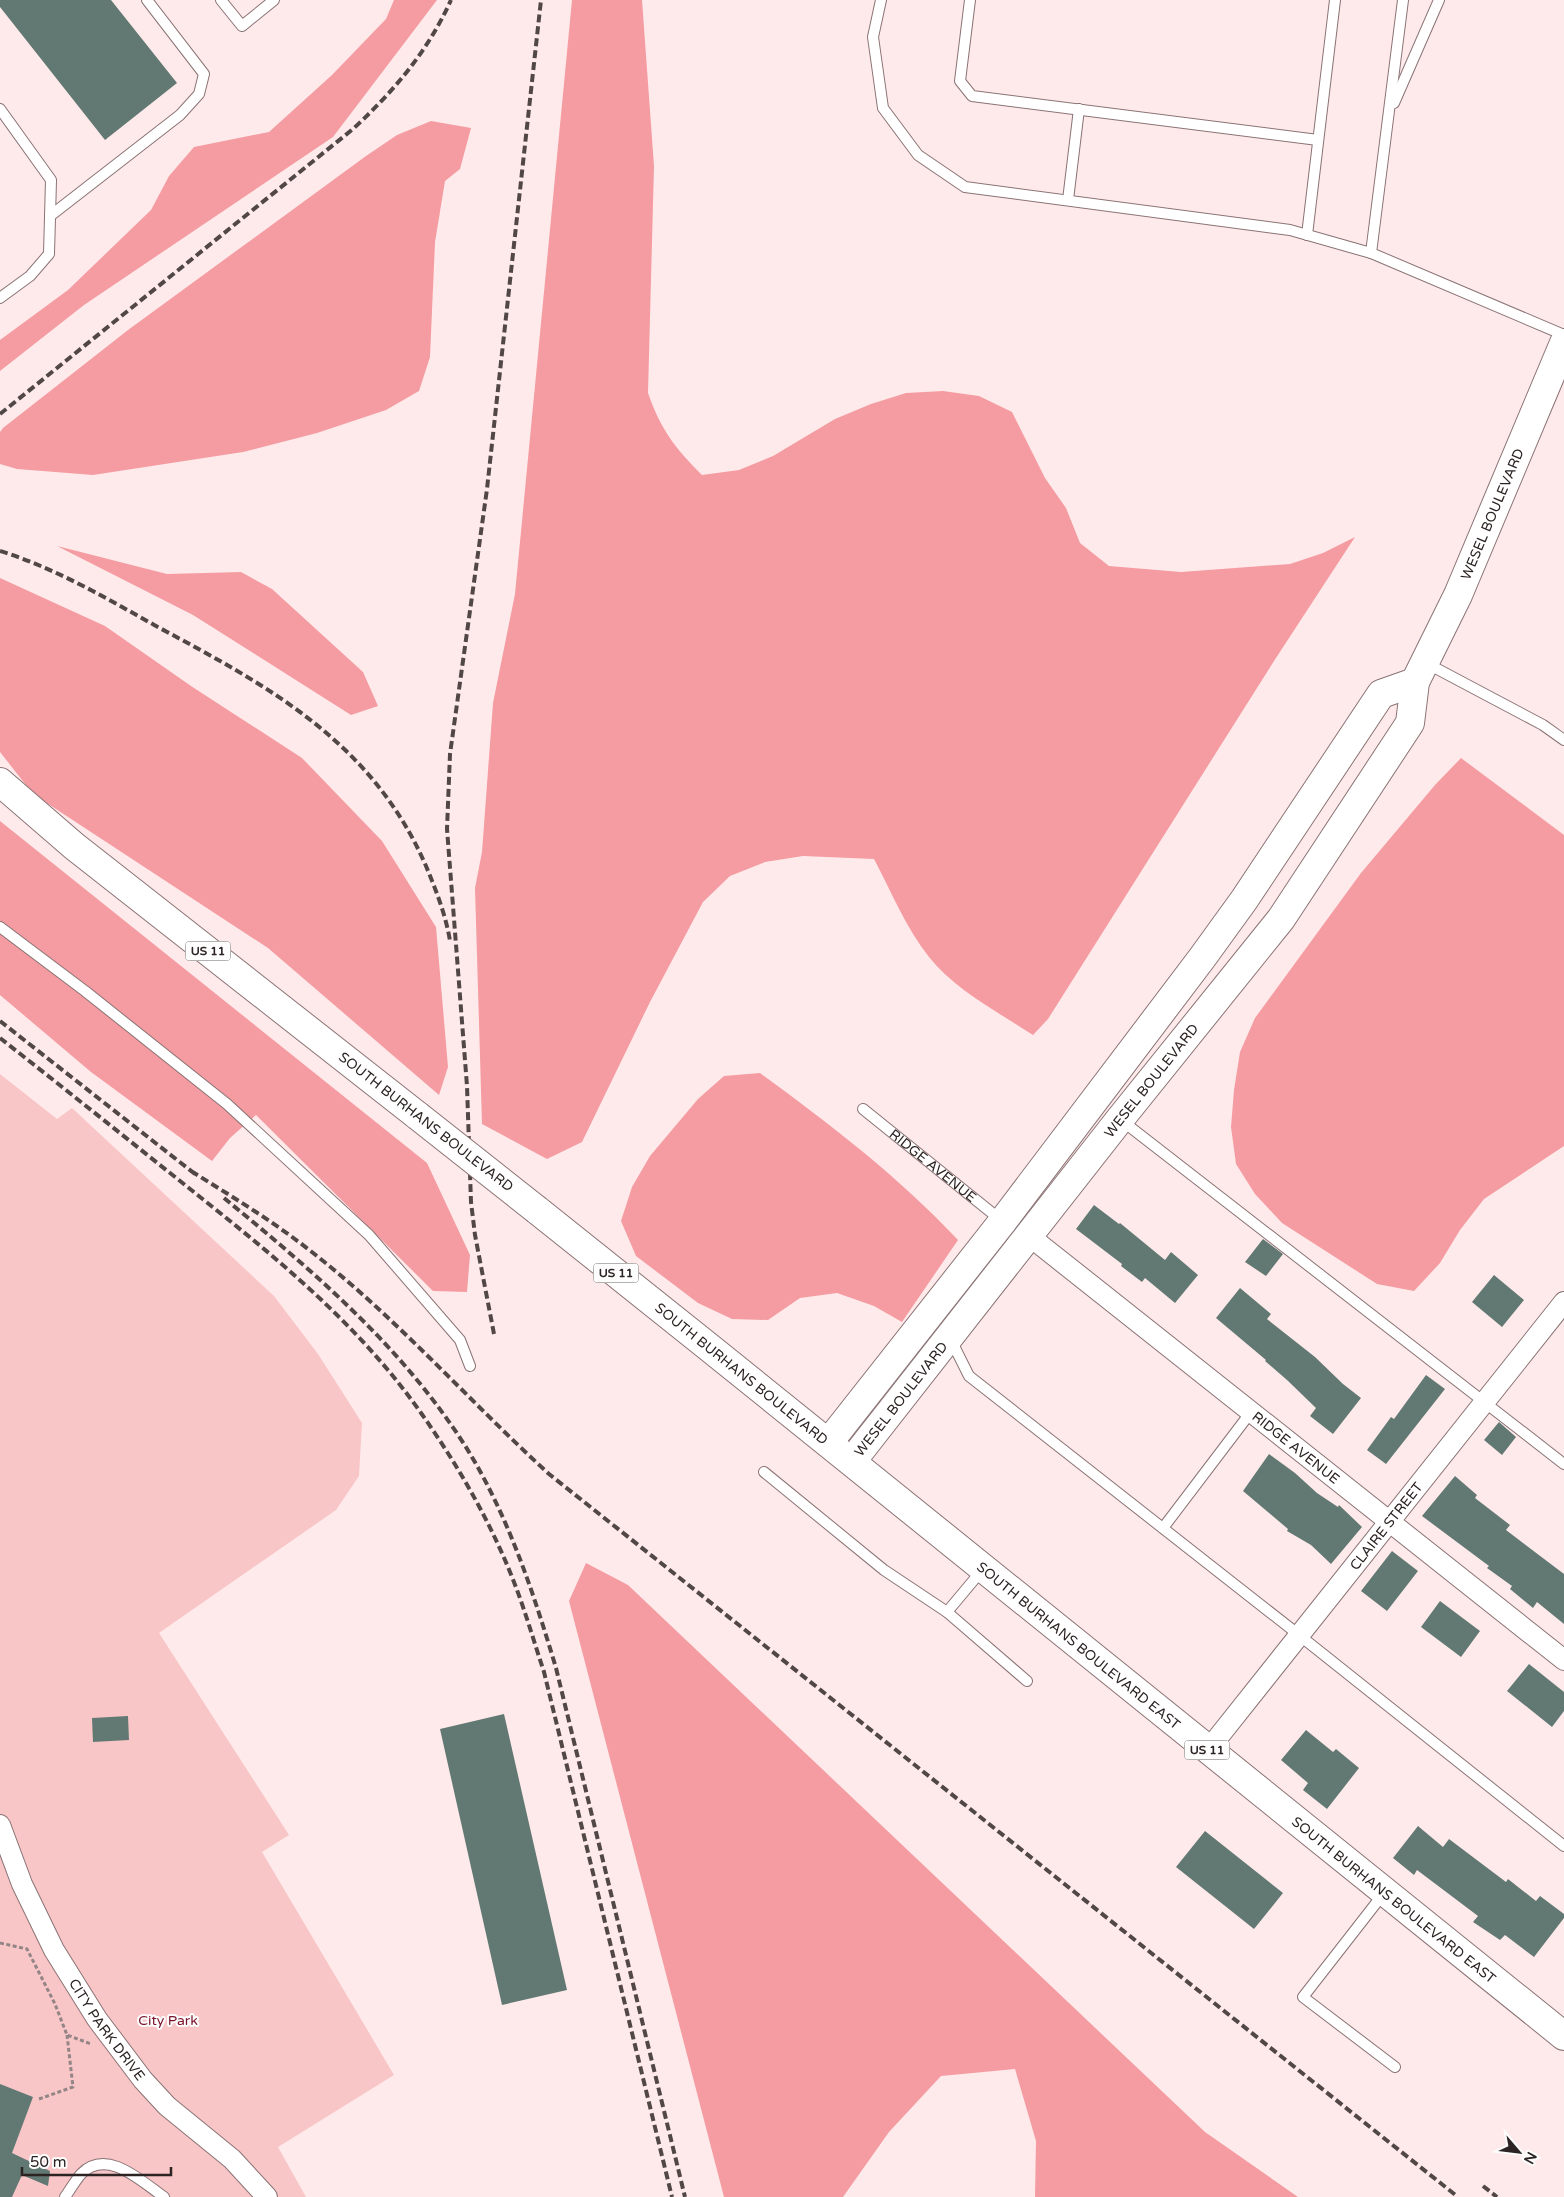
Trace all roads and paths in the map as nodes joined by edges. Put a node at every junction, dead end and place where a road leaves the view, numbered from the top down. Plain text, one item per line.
1 (147, 0) edge
2 (221, 0) edge
3 (274, 0) edge
4 (880, 0) edge
5 (970, 0) edge
6 (1334, 0) edge
7 (1404, 0) edge
8 (1439, 0) edge
9 (0, 109) edge
10 (1079, 110) junction
11 (1388, 116) junction
12 (1318, 140) junction
13 (1068, 200) junction
14 (50, 216) junction
15 (1307, 235) junction
16 (1371, 253) junction
17 (0, 298) edge
18 (1564, 335) edge
19 (1564, 343) edge
20 (1420, 672) junction
21 (1564, 740) edge
22 (0, 782) edge
23 (0, 927) edge
24 (863, 1109) dead end
25 (1120, 1119) junction
26 (1003, 1221) junction
27 (1028, 1235) junction
28 (1564, 1302) edge
29 (949, 1335) junction
30 (470, 1366) dead end
31 (1485, 1402) junction
32 (1251, 1412) junction
33 (829, 1442) junction
34 (852, 1461) junction
35 (1564, 1464) edge
36 (764, 1472) dead end
37 (1389, 1522) junction
38 (1163, 1528) junction
39 (983, 1568) junction
40 (946, 1612) junction
41 (1299, 1635) junction
42 (1564, 1660) edge
43 (1027, 1681) dead end
44 (1208, 1750) junction
45 (0, 1825) edge
46 (1564, 1846) edge
47 (1384, 1892) junction
48 (0, 1942) edge
49 (28, 1949) dead end
50 (1561, 2028) edge
51 (67, 2034) dead end
52 (1395, 2067) dead end
53 (39, 2099) dead end
54 (65, 2197) edge
55 (164, 2197) edge
56 (267, 2197) edge

1 - 14 lane
2 - 3 lane
4 - 13 lane
5 - 10 lane
6 - 12 lane
7 - 11 lane
8 - 11 lane
9 - 14 lane
10 - 12 lane
10 - 13 lane
11 - 16 lane
12 - 15 lane
13 - 15 lane
14 - 17 lane
15 - 16 lane
16 - 18 lane
19 - 20 main road, WESEL BOULEVARD
20 - 21 lane
20 - 25 main road, WESEL BOULEVARD
20 - 26 main road, WESEL BOULEVARD
22 - 33 main road, SOUTH BURHANS BOULEVARD / US 11, bridge
23 - 30 lane
24 - 26 lane, RIDGE AVENUE
25 - 27 main road, WESEL BOULEVARD
25 - 31 lane
26 - 33 main road, WESEL BOULEVARD
27 - 29 main road, WESEL BOULEVARD
27 - 32 street, RIDGE AVENUE
28 - 31 street, CLAIRE STREET
29 - 34 main road, WESEL BOULEVARD
29 - 38 lane
31 - 35 lane
31 - 37 street, CLAIRE STREET
32 - 37 street, RIDGE AVENUE
32 - 38 lane
33 - 34 main road, SOUTH BURHANS BOULEVARD / US 11
34 - 39 main road, SOUTH BURHANS BOULEVARD EAST / US 11
36 - 40 lane
37 - 41 street, CLAIRE STREET
37 - 42 street, RIDGE AVENUE
38 - 41 lane
39 - 40 lane
39 - 44 main road, SOUTH BURHANS BOULEVARD EAST / US 11
40 - 43 lane
41 - 44 street, CLAIRE STREET
41 - 46 lane
44 - 47 main road, SOUTH BURHANS BOULEVARD EAST / US 11
45 - 56 street, CITY PARK DRIVE
47 - 50 main road, SOUTH BURHANS BOULEVARD EAST / US 11
47 - 52 lane
48 - 49 path
51 - 53 path
54 - 55 lane

